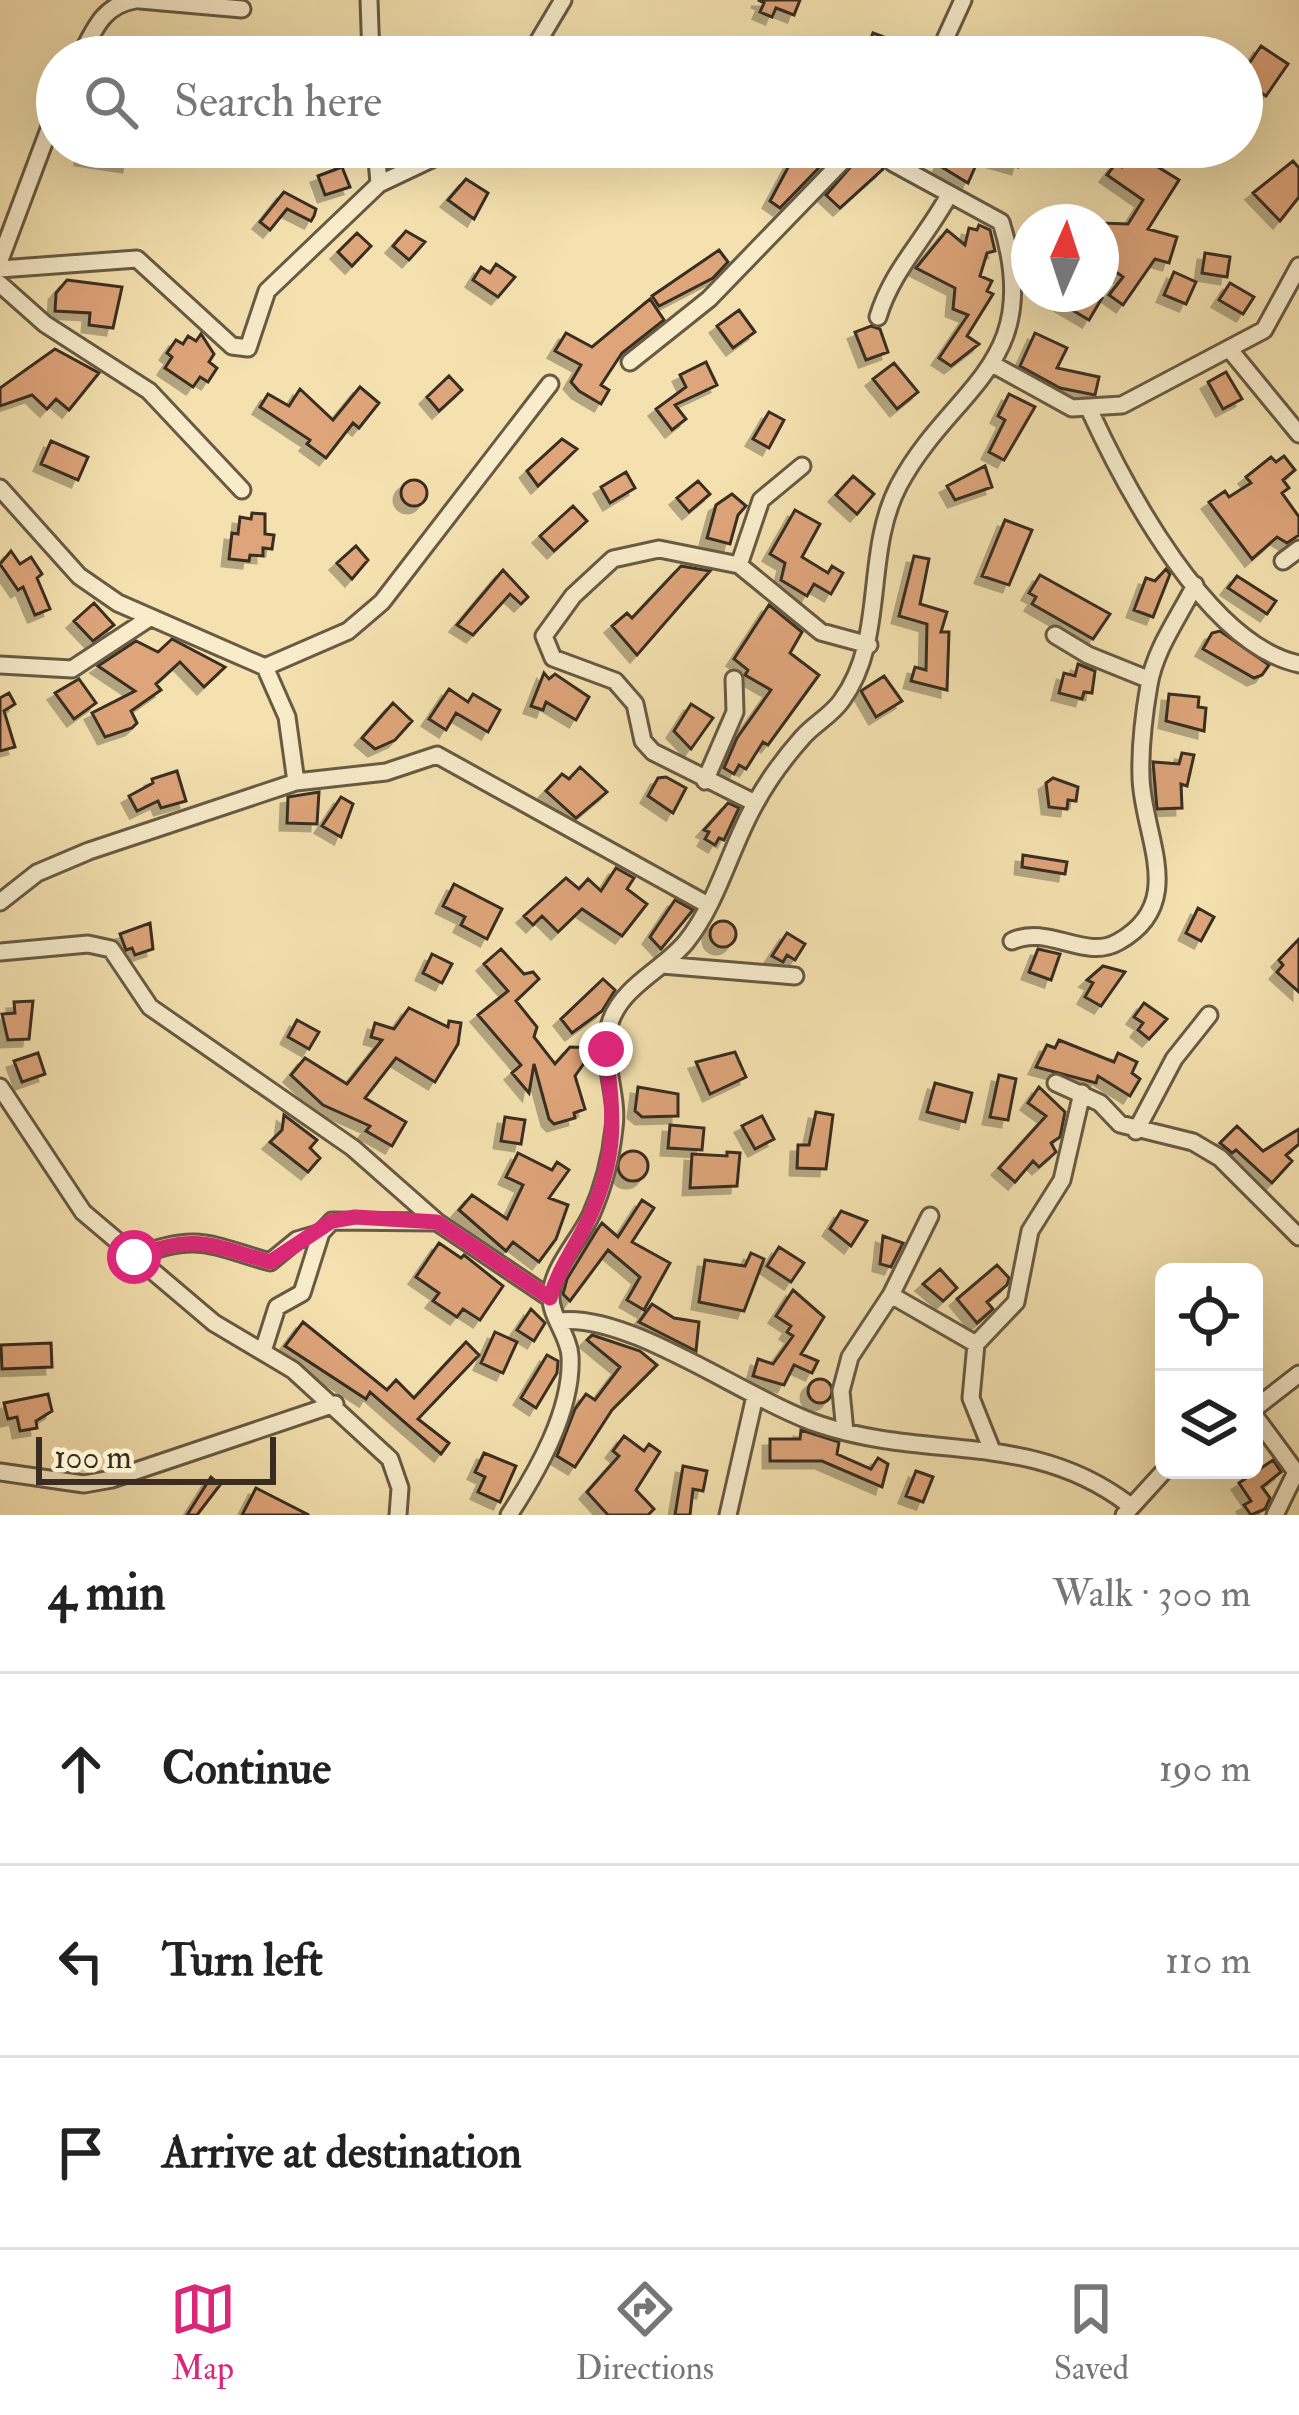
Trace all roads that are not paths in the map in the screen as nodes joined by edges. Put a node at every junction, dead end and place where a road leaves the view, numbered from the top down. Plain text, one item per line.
1 (137, 0) edge
2 (369, 0) edge
3 (563, 0) edge
4 (963, 0) edge
5 (242, 10) dead end
6 (91, 36) edge
7 (370, 36) edge
8 (542, 36) edge
9 (947, 36) edge
10 (36, 165) edge
11 (378, 168) edge
12 (413, 168) edge
13 (836, 168) edge
14 (902, 168) edge
15 (379, 184) junction
16 (949, 194) junction
17 (1, 259) edge
18 (1299, 266) edge
19 (0, 284) edge
20 (878, 317) dead end
21 (1230, 350) junction
22 (630, 362) dead end
23 (994, 365) junction
24 (550, 383) dead end
25 (1090, 411) junction
26 (1299, 434) edge
27 (802, 466) dead end
28 (0, 488) edge
29 (242, 490) dead end
30 (1299, 549) edge
31 (1283, 561) dead end
32 (739, 565) junction
33 (1195, 585) junction
34 (148, 619) junction
35 (1055, 635) dead end
36 (869, 645) junction
37 (0, 664) edge
38 (1299, 664) edge
39 (265, 667) junction
40 (734, 679) dead end
41 (1150, 680) junction
42 (705, 781) junction
43 (296, 782) junction
44 (755, 803) junction
45 (0, 902) edge
46 (708, 905) junction
47 (1012, 941) dead end
48 (0, 952) edge
49 (662, 965) junction
50 (795, 976) dead end
51 (1208, 1015) dead end
52 (1056, 1083) dead end
53 (0, 1087) edge
54 (1082, 1093) junction
55 (1136, 1131) junction
56 (930, 1216) dead end
57 (437, 1222) junction
58 (321, 1232) junction
59 (1299, 1237) edge
60 (134, 1257) junction
61 (890, 1295) junction
62 (550, 1298) junction
63 (559, 1321) junction
64 (976, 1343) junction
65 (263, 1351) junction
66 (1299, 1374) edge
67 (755, 1396) junction
68 (335, 1404) junction
69 (1263, 1404) edge
70 (1263, 1425) edge
71 (844, 1432) junction
72 (991, 1448) junction
73 (0, 1472) edge
74 (1156, 1479) edge
75 (1126, 1510) edge
76 (398, 1515) edge
77 (509, 1515) edge
78 (728, 1515) edge
79 (1275, 1515) edge

1 - 5 street
1 - 6 street
2 - 7 street
3 - 8 street
4 - 9 street
10 - 17 street
11 - 15 street
12 - 15 street
13 - 22 street
14 - 16 street
15 - 17 street
16 - 20 street
16 - 23 street
18 - 21 street
19 - 29 street
21 - 25 street
21 - 26 street
23 - 25 street
23 - 36 street
24 - 39 street
25 - 33 street
27 - 32 street
28 - 34 street
30 - 31 street
32 - 36 street
32 - 42 street
33 - 38 street
33 - 41 street
34 - 37 street
34 - 39 street
35 - 41 street
36 - 44 street
39 - 43 street
40 - 42 street
41 - 47 street
42 - 44 street
43 - 45 street
43 - 46 street
44 - 46 street
46 - 49 street
48 - 57 street
49 - 50 street
49 - 62 street
51 - 55 street
52 - 54 street
53 - 60 street
54 - 55 street
54 - 64 street
55 - 59 street
56 - 61 street
57 - 58 street
57 - 62 street
58 - 60 street
58 - 65 street
60 - 65 street
61 - 64 street
61 - 71 street
62 - 63 street
63 - 67 street
63 - 77 street
64 - 72 street
65 - 68 street
66 - 69 street
67 - 71 street
67 - 78 street
68 - 73 street
68 - 76 street
70 - 79 street
71 - 72 street
72 - 75 street
74 - 75 street

